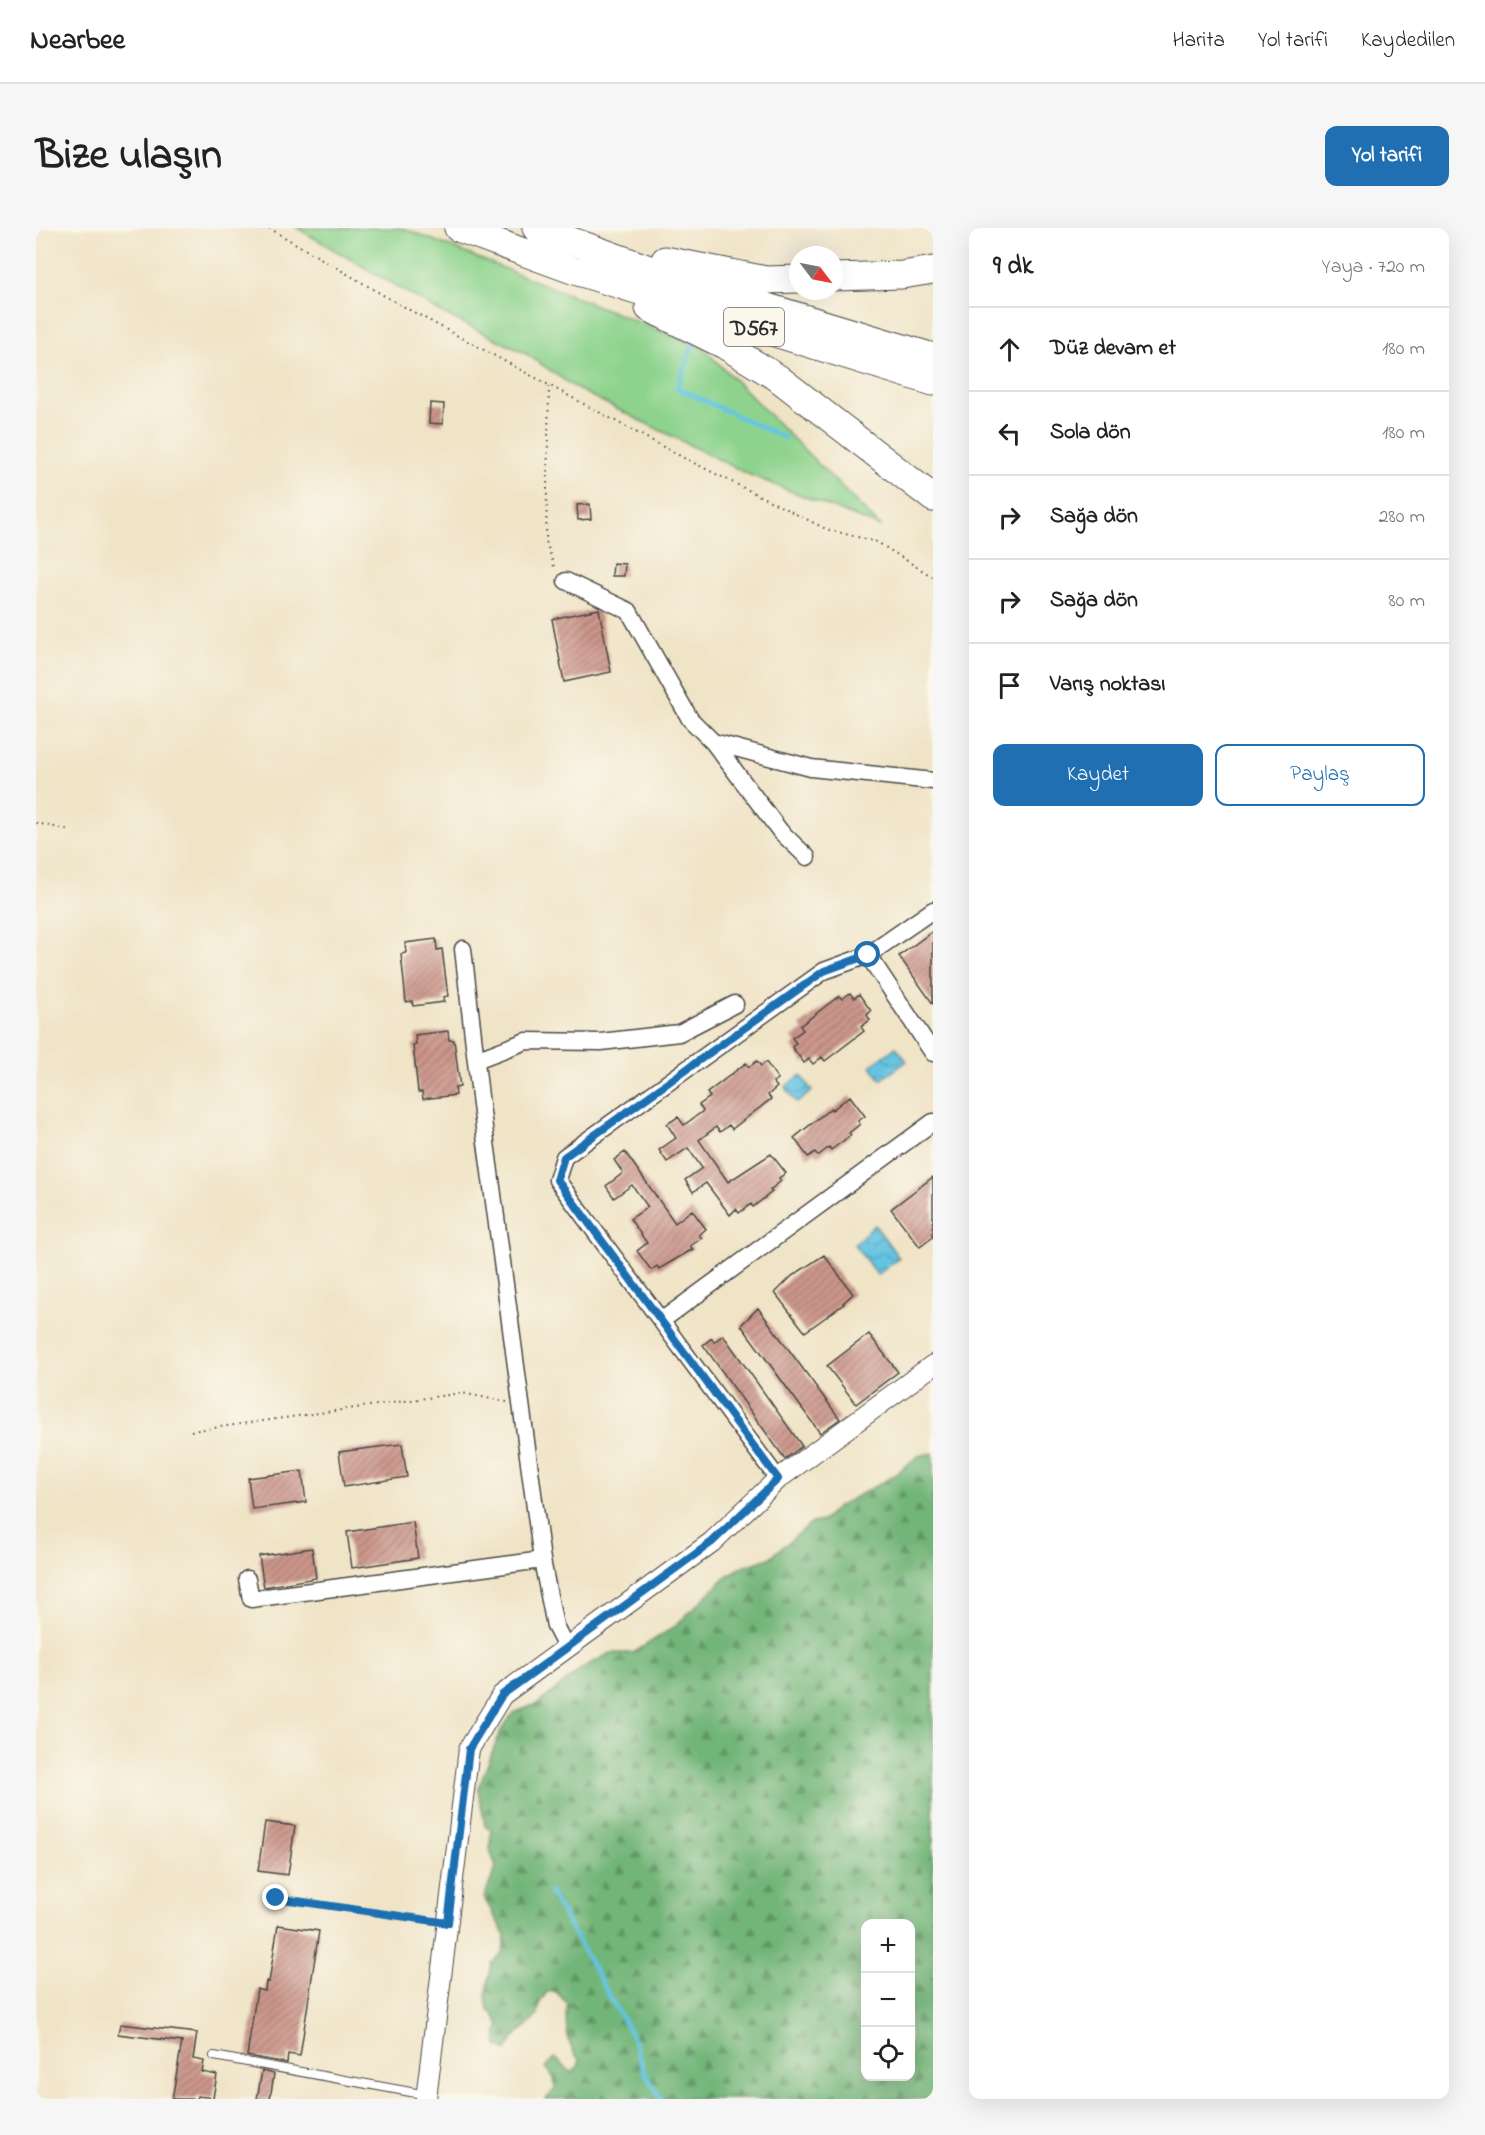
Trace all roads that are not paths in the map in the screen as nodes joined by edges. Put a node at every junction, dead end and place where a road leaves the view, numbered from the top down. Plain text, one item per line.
1 (458, 228) edge
2 (536, 228) edge
3 (587, 245) junction
4 (933, 270) edge
5 (575, 271) junction
6 (843, 277) edge
7 (789, 279) edge
8 (933, 357) edge
9 (933, 382) edge
10 (933, 498) edge
11 (566, 581) road end
12 (713, 742) junction
13 (933, 781) edge
14 (807, 857) dead end
15 (933, 910) edge
16 (464, 949) dead end
17 (868, 955) junction
18 (735, 1004) dead end
19 (933, 1053) edge
20 (476, 1060) junction
21 (933, 1122) edge
22 (661, 1321) junction
23 (933, 1365) edge
24 (778, 1479) junction
25 (542, 1560) junction
26 (247, 1579) dead end
27 (567, 1649) junction
28 (214, 2056) dead end
29 (427, 2097) edge

1 - 5 highway, D567
2 - 3 highway, D567
3 - 7 highway
3 - 8 highway, D567
4 - 6 highway
5 - 9 highway, D567
5 - 10 highway
11 - 12 street
12 - 13 street
12 - 14 street
15 - 17 street
16 - 20 street
17 - 19 street
17 - 22 street
18 - 20 street
20 - 25 street
21 - 22 street
22 - 24 street
23 - 24 street
24 - 27 street
25 - 26 street
25 - 27 street
27 - 29 street
28 - 29 lane

